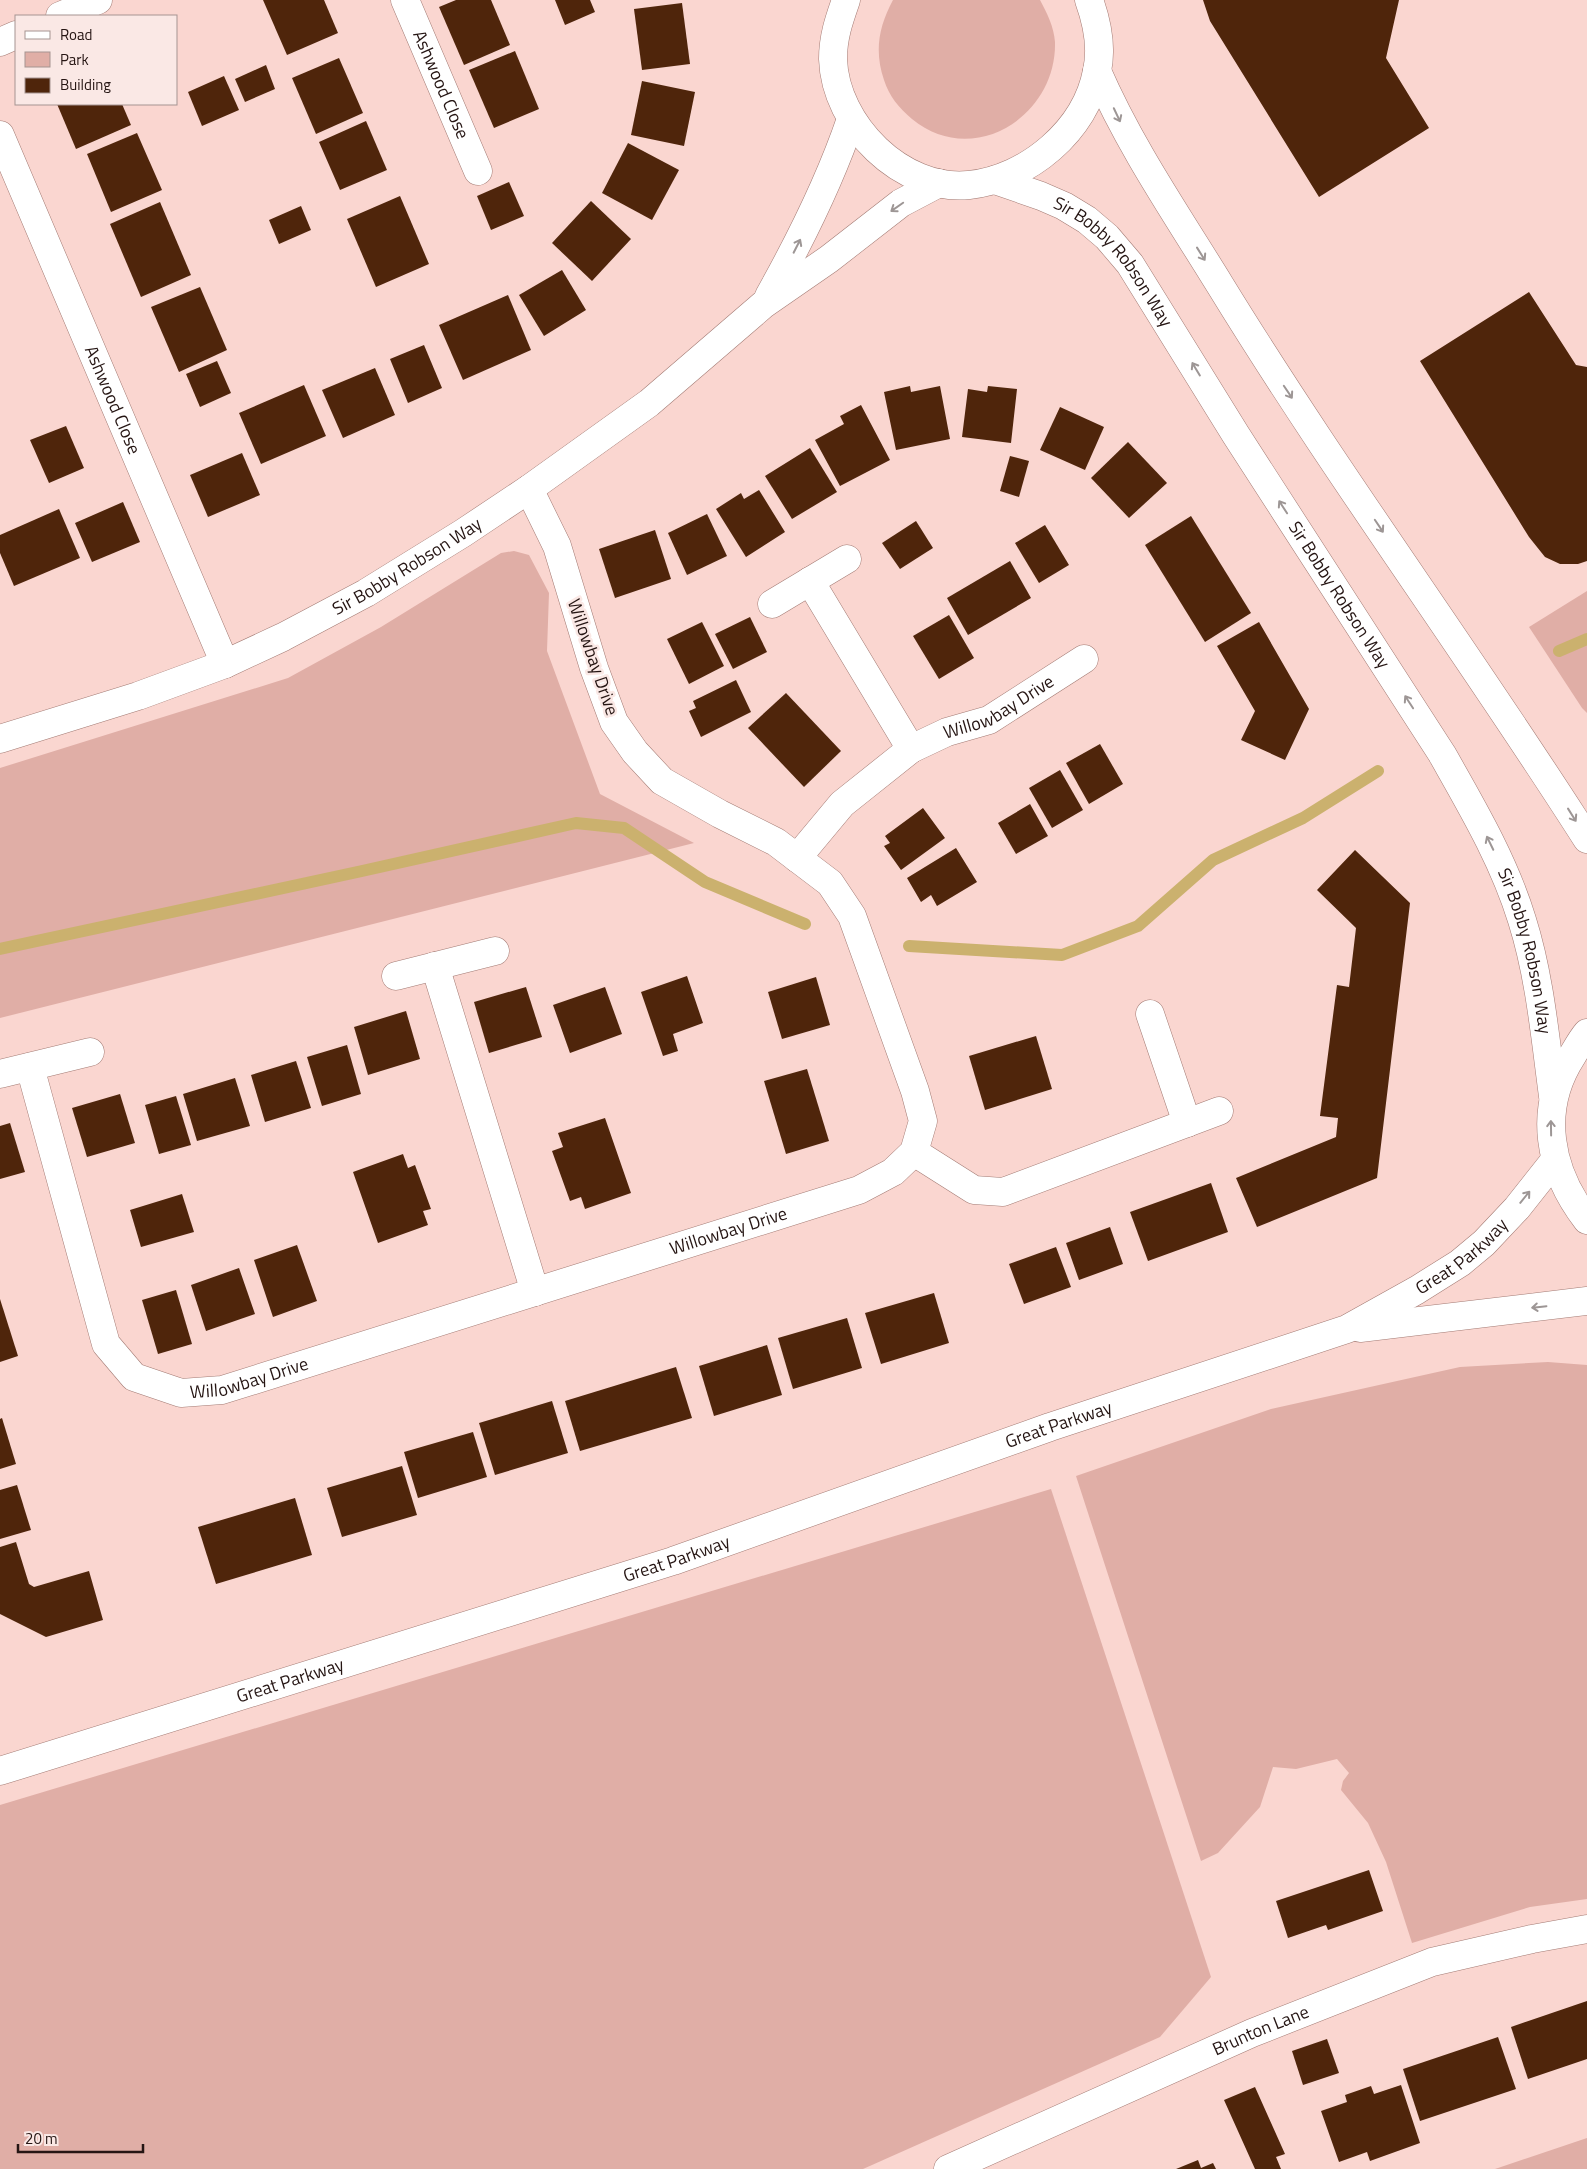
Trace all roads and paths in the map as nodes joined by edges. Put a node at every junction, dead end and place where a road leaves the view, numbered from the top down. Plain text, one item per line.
1 (98, 0) edge
2 (405, 0) edge
3 (826, 0) edge
4 (846, 0) edge
5 (1089, 0) edge
6 (62, 15) edge
7 (835, 29) junction
8 (15, 35) edge
9 (0, 42) edge
10 (1097, 71) junction
11 (851, 119) junction
12 (0, 135) edge
13 (478, 171) dead end
14 (995, 180) junction
15 (939, 183) junction
16 (764, 304) junction
17 (529, 489) junction
18 (847, 559) dead end
19 (810, 581) junction
20 (772, 604) dead end
21 (1084, 659) dead end
22 (225, 664) junction
23 (0, 739) edge
24 (911, 749) junction
25 (1538, 762) junction
26 (1587, 800) edge
27 (1587, 839) edge
28 (797, 858) junction
29 (495, 951) dead end
30 (434, 966) junction
31 (396, 976) dead end
32 (1150, 1014) dead end
33 (1587, 1033) edge
34 (90, 1052) dead end
35 (30, 1067) junction
36 (0, 1074) edge
37 (1553, 1096) junction
38 (1219, 1111) dead end
39 (1187, 1123) junction
40 (914, 1152) junction
41 (1555, 1160) junction
42 (1587, 1220) edge
43 (535, 1292) junction
44 (1587, 1301) edge
45 (1347, 1329) junction
46 (0, 1771) edge
47 (1587, 1929) edge
48 (948, 2169) edge

1 - 6 street
2 - 13 street, Ashwood Close
3 - 7 street
4 - 7 street
5 - 10 street
7 - 11 street
8 - 9 street
10 - 14 street
10 -> 25 street
11 - 15 street
16 -> 11 street, Sir Bobby Robson Way
12 - 22 street, Ashwood Close
14 - 15 street
37 -> 14 street, Sir Bobby Robson Way
15 -> 16 street, Sir Bobby Robson Way
16 - 17 street, Sir Bobby Robson Way
17 - 22 street, Sir Bobby Robson Way
17 - 28 street, Willowbay Drive
18 - 19 street
19 - 20 street
19 - 24 street
21 - 24 street, Willowbay Drive
22 - 23 street, Sir Bobby Robson Way
24 - 28 street, Willowbay Drive
25 - 26 street
25 -> 27 street
28 - 40 street, Willowbay Drive
29 - 30 street
30 - 31 street
30 - 43 street
32 - 39 street
33 - 37 street
34 - 35 street
35 - 36 street
35 - 43 street, Willowbay Drive
41 -> 37 street
38 - 39 street
39 - 40 street
40 - 43 street, Willowbay Drive
41 - 42 street
45 -> 41 street, Great Parkway
44 -> 45 street, Great Parkway
45 - 46 street, Great Parkway
47 - 48 street, Brunton Lane

